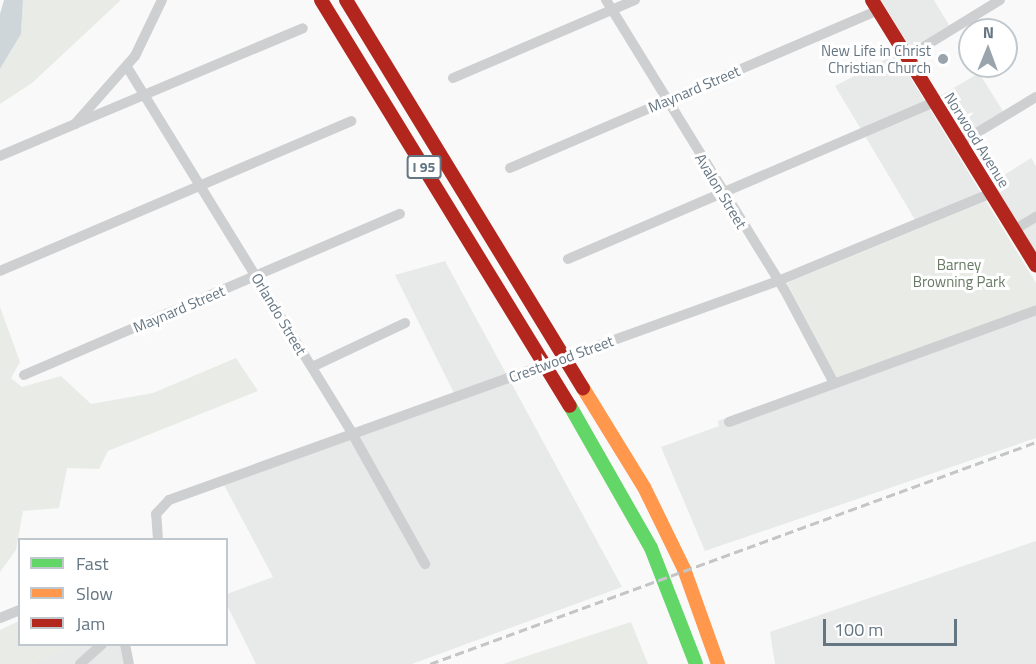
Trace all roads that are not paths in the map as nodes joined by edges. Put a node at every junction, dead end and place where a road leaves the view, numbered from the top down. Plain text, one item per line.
1 (162, 0) edge
2 (321, 0) edge
3 (346, 0) edge
4 (635, 0) edge
5 (1000, 0) edge
6 (609, 5) edge
7 (875, 5) edge
8 (303, 28) dead end
9 (907, 57) junction
10 (127, 67) junction
11 (453, 78) dead end
12 (145, 95) junction
13 (1036, 97) edge
14 (667, 101) junction
15 (934, 102) junction
16 (351, 121) dead end
17 (75, 124) junction
18 (960, 143) junction
19 (0, 156) edge
20 (510, 168) dead end
21 (199, 185) junction
22 (722, 193) junction
23 (991, 194) junction
24 (400, 214) dead end
25 (1036, 217) edge
26 (1014, 230) junction
27 (568, 259) dead end
28 (1036, 266) edge
29 (0, 271) edge
30 (257, 277) junction
31 (778, 281) junction
32 (1036, 310) edge
33 (405, 323) dead end
34 (312, 368) junction
35 (24, 375) dead end
36 (834, 383) junction
37 (729, 422) dead end
38 (353, 435) junction
39 (158, 538) edge
40 (426, 564) dead end
41 (18, 611) edge
42 (0, 618) edge
43 (101, 646) edge
44 (125, 646) edge
45 (80, 664) edge
46 (129, 664) edge
47 (696, 664) edge
48 (718, 664) edge

1 - 10 street
2 - 47 main road, I 95
3 - 48 main road, I 95
4 - 6 street
5 - 9 street
6 - 11 street
6 - 14 street, Avalon Street
7 - 9 main road, Norwood Avenue
7 - 14 street, Maynard Street
8 - 12 street
9 - 15 main road, Norwood Avenue
10 - 12 street, Orlando Street
10 - 17 street
12 - 17 street
12 - 21 street, Orlando Street
13 - 18 street
14 - 20 street, Maynard Street
14 - 22 street, Avalon Street
15 - 18 main road, Norwood Avenue
15 - 22 street
16 - 21 street
17 - 19 street
18 - 23 main road, Norwood Avenue
21 - 29 street
21 - 30 street, Orlando Street
22 - 27 street
22 - 31 street, Avalon Street
23 - 26 main road, Norwood Avenue
23 - 31 street, Crestwood Street
24 - 30 street, Maynard Street
25 - 26 street
26 - 28 main road, Norwood Avenue
30 - 34 street, Orlando Street
30 - 35 street, Maynard Street
31 - 36 street, Avalon Street
31 - 38 street, Crestwood Street
32 - 36 street
33 - 34 street
34 - 38 street, Orlando Street
36 - 37 street
38 - 39 street, Crestwood Street
38 - 40 street, Orlando Street
41 - 42 street
43 - 45 street
44 - 46 street

